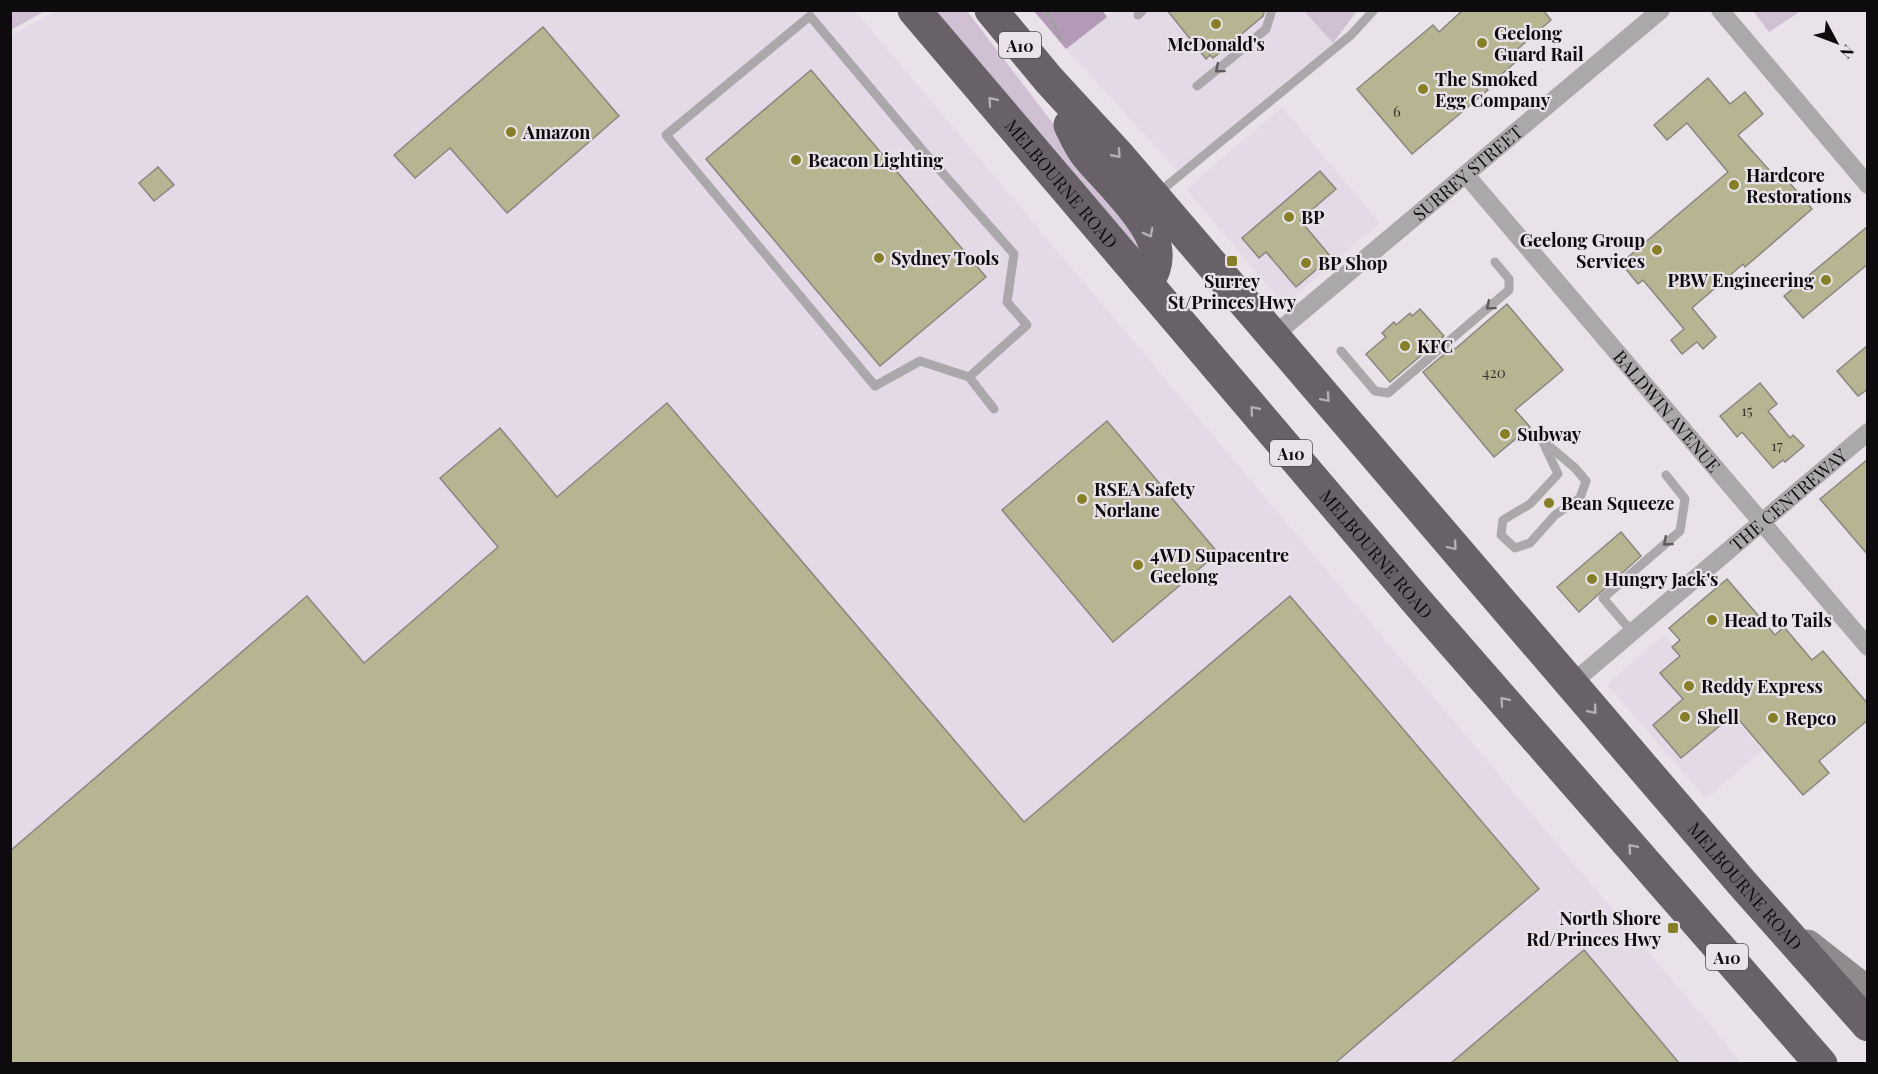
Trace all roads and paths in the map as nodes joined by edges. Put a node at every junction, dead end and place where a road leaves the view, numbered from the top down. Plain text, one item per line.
1 (914, 10) edge
2 (991, 10) edge
3 (1046, 10) edge
4 (1272, 10) edge
5 (1374, 10) edge
6 (1660, 10) edge
7 (1720, 10) edge
8 (1062, 42) dead end
9 (1049, 80) junction
10 (1197, 87) dead end
11 (1466, 175) junction
12 (1868, 185) edge
13 (1154, 196) junction
14 (1495, 262) dead end
15 (1147, 283) junction
16 (1273, 336) junction
17 (1341, 351) dead end
18 (969, 377) junction
19 (994, 409) dead end
20 (1868, 432) edge
21 (1542, 440) joint
22 (1666, 475) dead end
23 (1761, 522) junction
24 (1632, 632) junction
25 (1868, 647) edge
26 (1571, 684) junction
27 (1763, 906) junction
28 (1868, 990) edge
29 (1868, 1024) edge
30 (1821, 1064) edge

15 -> 1 highway, MELBOURNE ROAD / A10
2 - 9 highway, MELBOURNE ROAD / A10
3 - 8 path
4 -> 10 lane
5 - 13 lane
6 - 11 street, SURREY STREET
7 - 12 street
9 -> 13 highway, MELBOURNE ROAD / A10
9 -> 15 highway
11 - 16 street, SURREY STREET
11 - 23 street, BALDWIN AVENUE
13 - 16 highway, MELBOURNE ROAD / A10
14 -> 17 lane
30 -> 15 highway, MELBOURNE ROAD / A10
16 -> 26 highway, MELBOURNE ROAD / A10
18 - 18 lane
18 - 19 lane
20 - 23 street, THE CENTREWAY
21 - 21 lane
22 -> 24 lane
23 - 24 street, THE CENTREWAY
23 - 25 street, BALDWIN AVENUE
24 - 26 street, THE CENTREWAY
26 -> 27 highway, MELBOURNE ROAD / A10
27 - 28 main road
27 - 29 highway, MELBOURNE ROAD / A10

